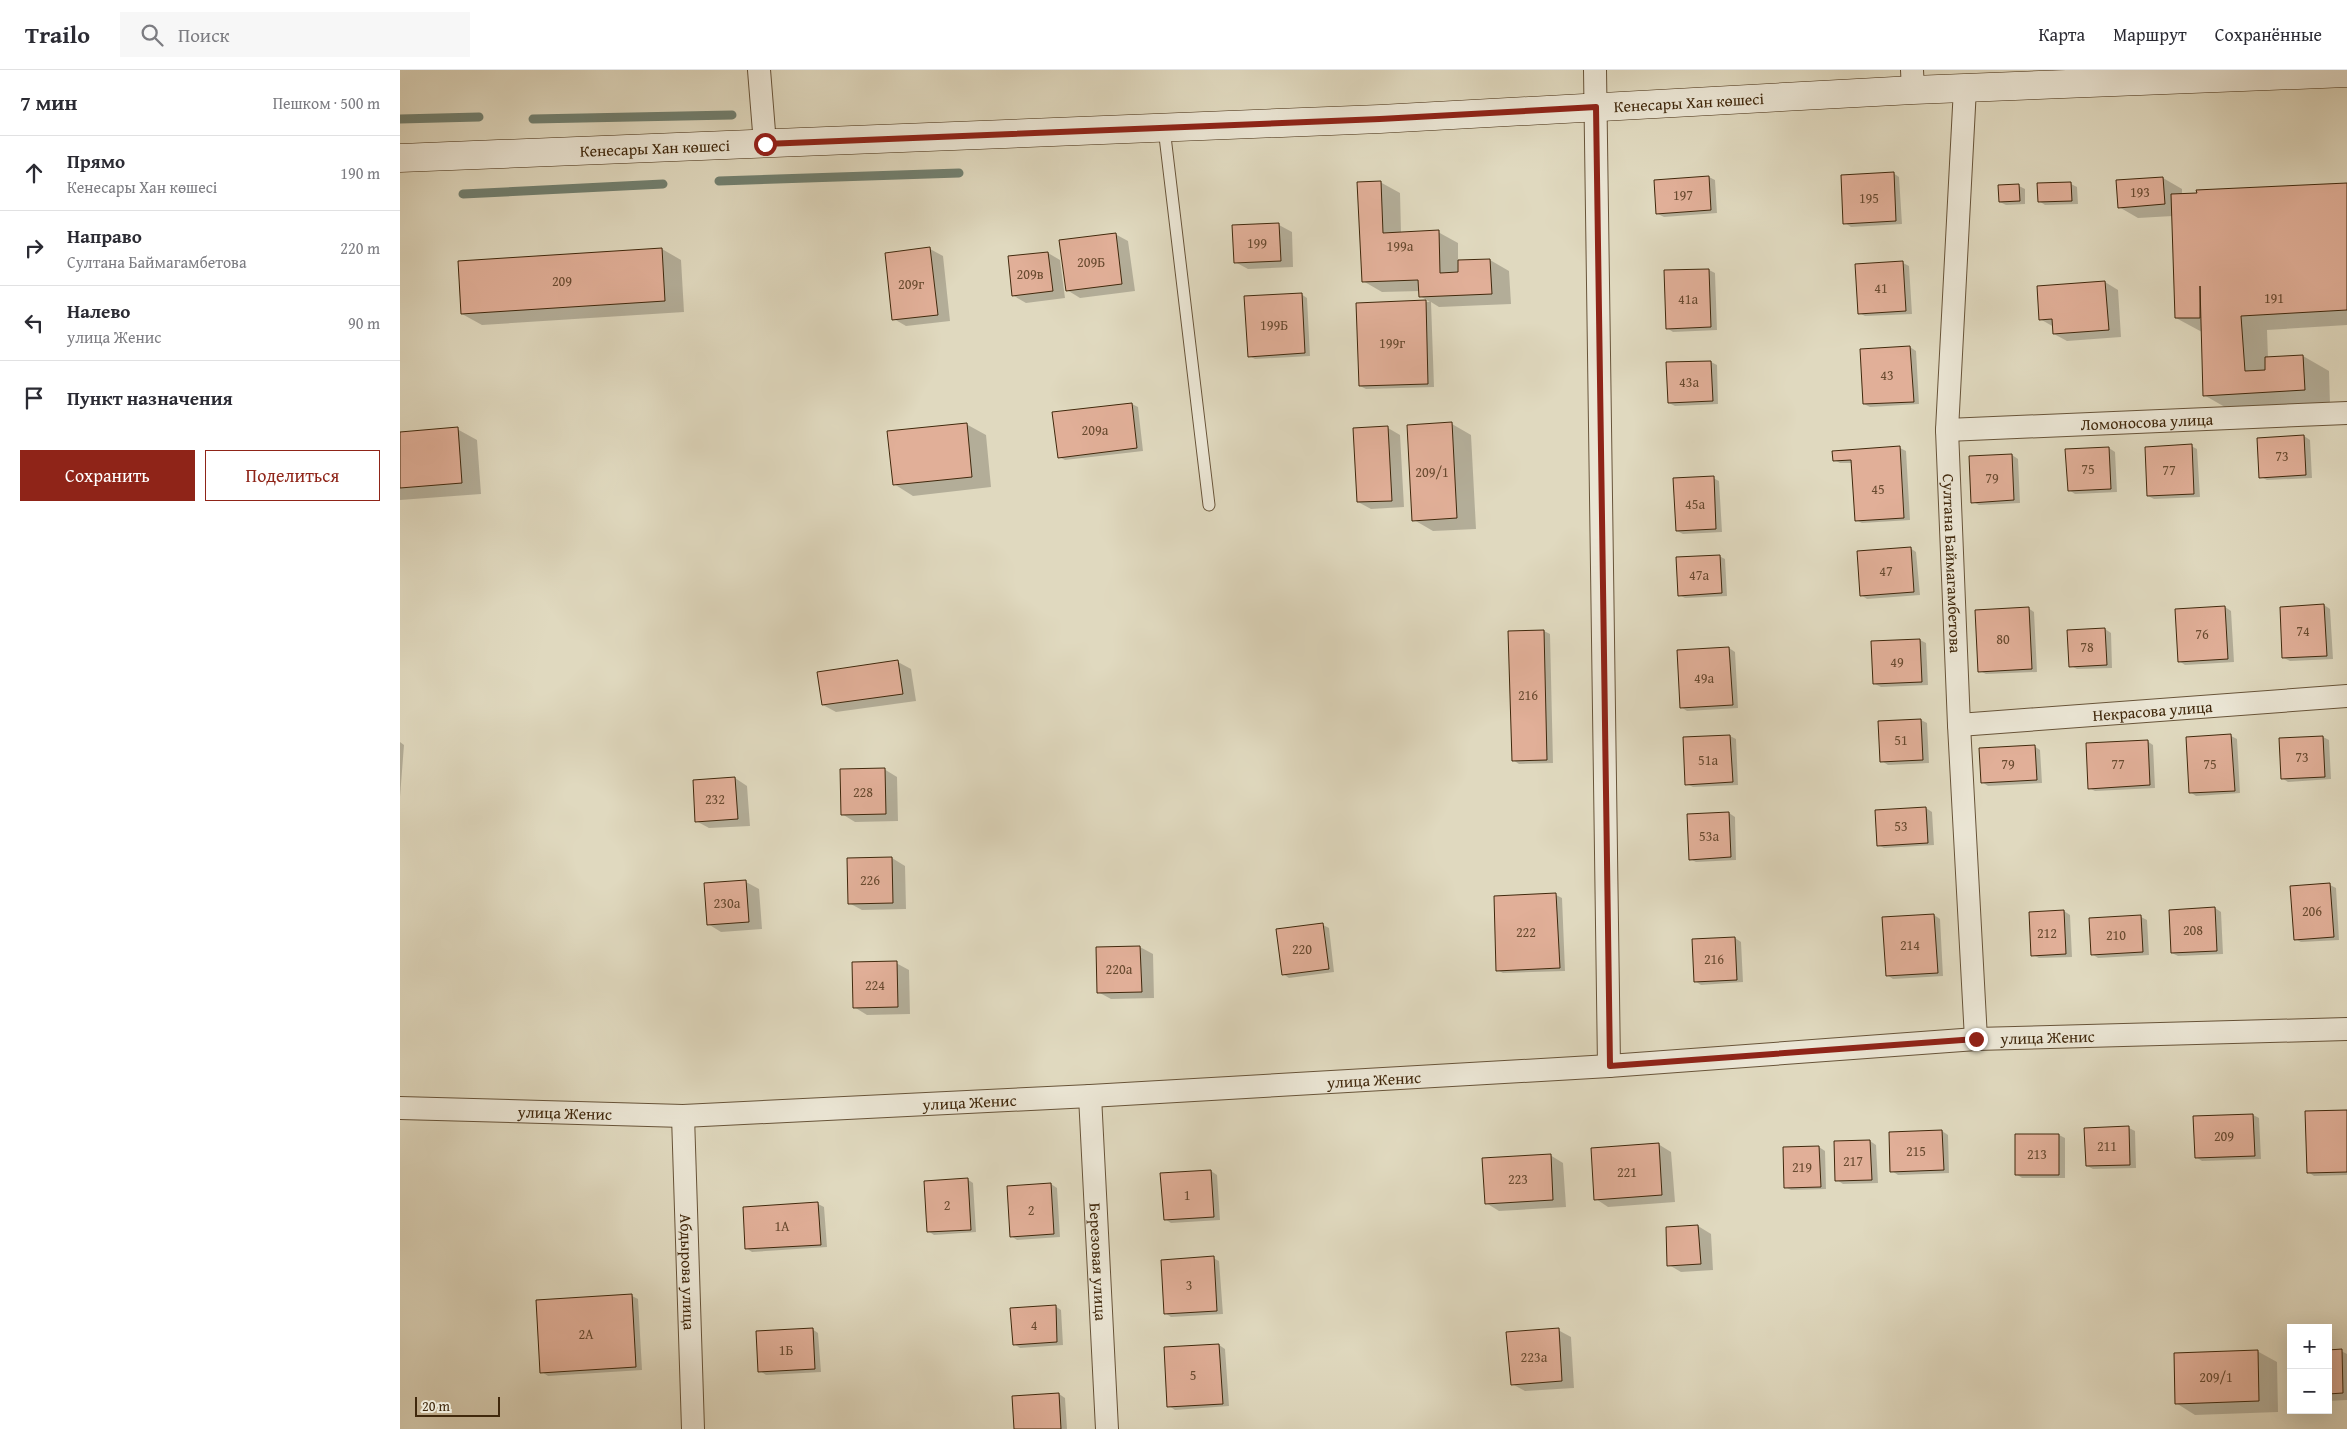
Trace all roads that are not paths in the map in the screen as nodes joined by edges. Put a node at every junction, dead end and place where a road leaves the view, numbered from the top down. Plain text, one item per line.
1 (759, 70) edge
2 (1595, 70) edge
3 (2347, 73) edge
4 (1913, 80) edge
5 (1965, 88) junction
6 (1596, 107) junction
7 (1164, 128) junction
8 (765, 144) junction
9 (400, 158) edge
10 (2347, 413) edge
11 (1946, 430) junction
12 (1209, 505) dead end
13 (2347, 696) edge
14 (1958, 725) junction
15 (2347, 1029) edge
16 (1976, 1039) junction
17 (1610, 1066) junction
18 (1090, 1096) junction
19 (400, 1108) edge
20 (682, 1116) junction
21 (692, 1429) edge
22 (1107, 1429) edge

1 - 8 street
2 - 6 street
3 - 5 main road, Кенесары Хан көшесі
4 - 5 main road, Кенесары Хан көшесі
4 - 6 main road, Кенесары Хан көшесі
5 - 11 street, Султана Баймагамбетова
6 - 7 main road, Кенесары Хан көшесі
6 - 17 street
7 - 8 main road, Кенесары Хан көшесі
7 - 12 lane
8 - 9 main road, Кенесары Хан көшесі
10 - 11 street, Ломоносова улица
11 - 14 street, Султана Баймагамбетова
13 - 14 street, Некрасова улица
14 - 16 street, Султана Баймагамбетова
15 - 16 street, улица Женис
16 - 17 street, улица Женис
17 - 18 street, улица Женис
18 - 20 street, улица Женис
18 - 22 street, Березовая улица
19 - 20 street, улица Женис
20 - 21 street, Абдырова улица

